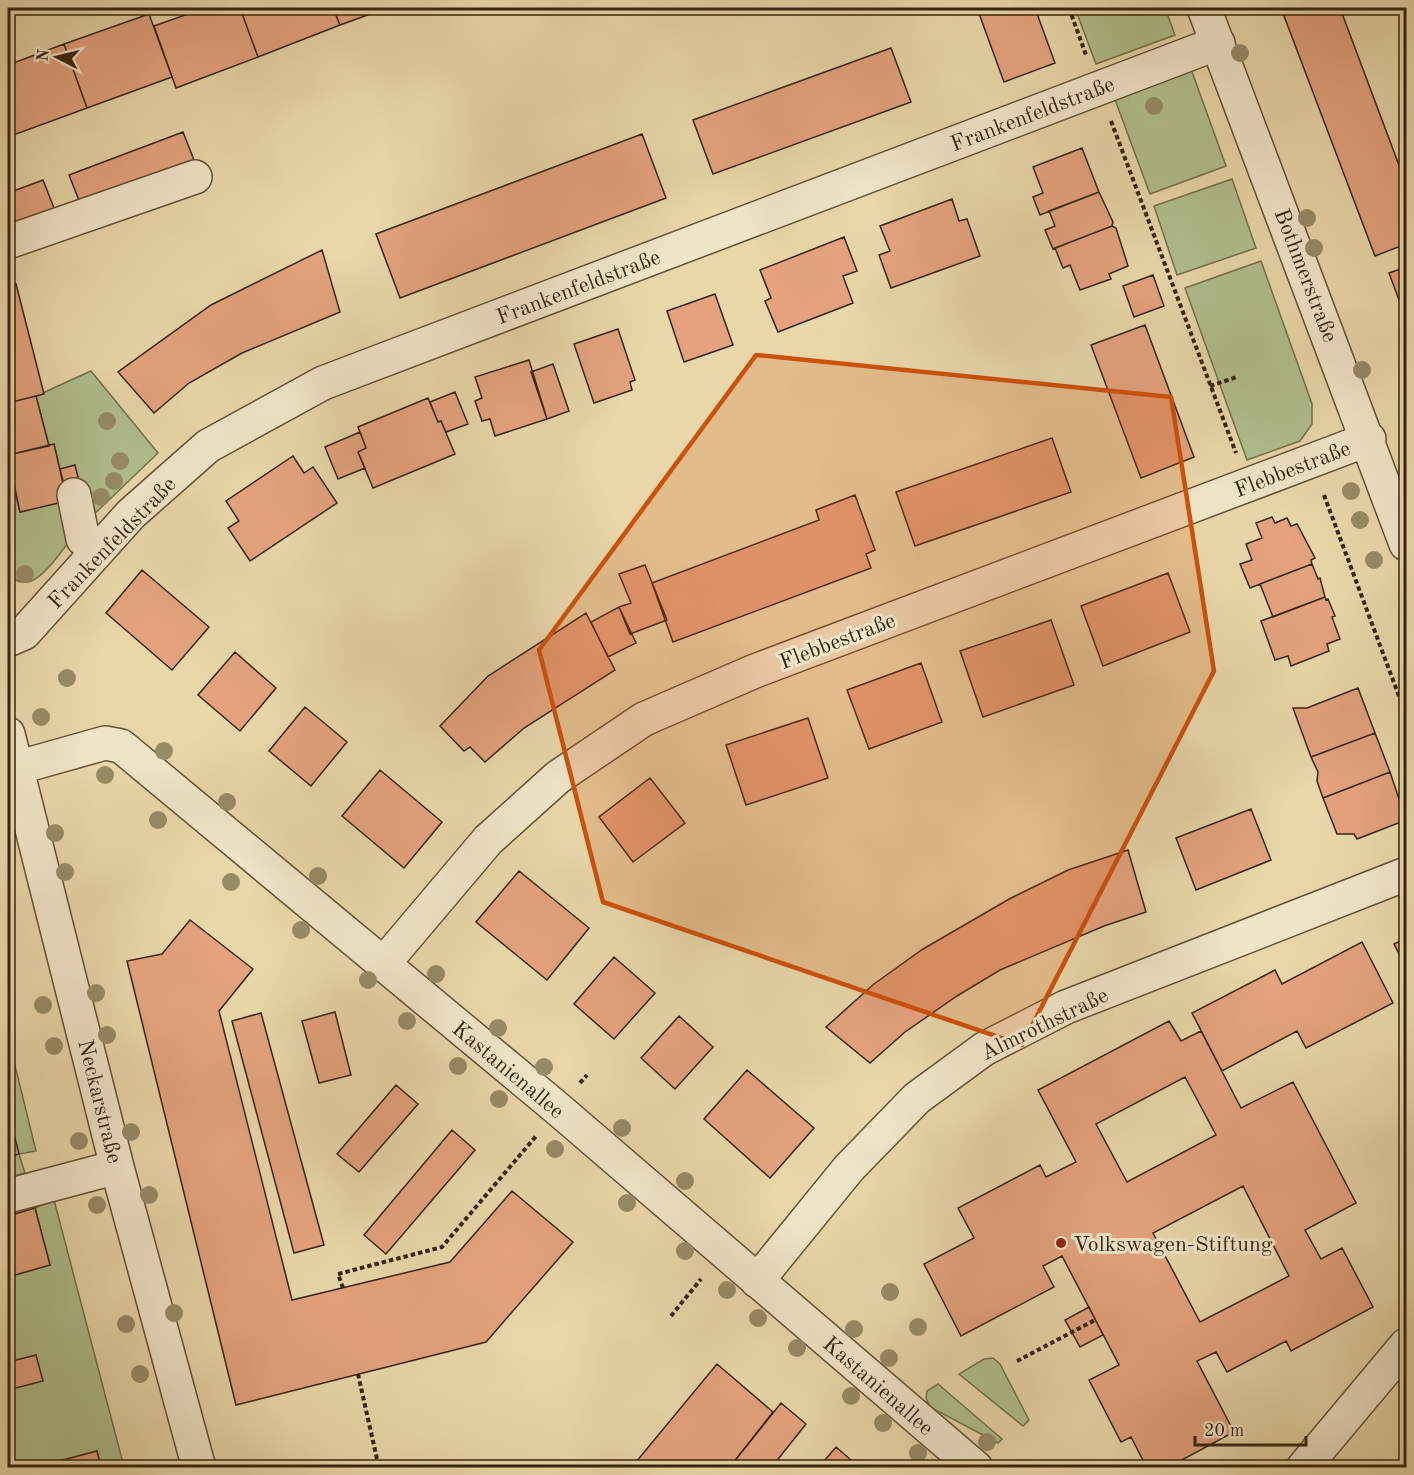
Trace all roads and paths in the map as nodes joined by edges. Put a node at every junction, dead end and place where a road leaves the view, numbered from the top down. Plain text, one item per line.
1 (1069, 8) edge
2 (1204, 8) edge
3 (1218, 43) junction
4 (1098, 87) junction
5 (195, 177) dead end
6 (8, 242) edge
7 (1237, 377) dead end
8 (1210, 386) junction
9 (1369, 439) junction
10 (1311, 460) junction
11 (1247, 484) junction
12 (74, 495) dead end
13 (1407, 544) edge
14 (97, 551) junction
15 (8, 640) edge
16 (1407, 715) edge
17 (8, 734) edge
18 (16, 768) junction
19 (17, 809) edge
20 (1407, 874) edge
21 (384, 963) junction
22 (587, 1075) dead end
23 (558, 1109) junction
24 (117, 1167) junction
25 (8, 1196) edge
26 (723, 1252) junction
27 (757, 1281) junction
28 (343, 1288) dead end
29 (671, 1316) dead end
30 (1095, 1320) dead end
31 (1407, 1345) edge
32 (1017, 1361) dead end
33 (358, 1374) dead end
34 (199, 1467) edge
35 (379, 1467) edge
36 (976, 1467) edge
37 (1303, 1467) edge

1 - 4 path
2 - 3 street, Bothmerstraße
3 - 4 street, Frankenfeldstraße
3 - 9 street, Bothmerstraße
4 - 8 path
4 - 14 street, Frankenfeldstraße
5 - 6 street
7 - 8 path
8 - 11 path
9 - 10 street, Flebbestraße
9 - 13 street, Bothmerstraße
10 - 11 street, Flebbestraße
10 - 16 path
11 - 21 street, Flebbestraße
12 - 14 street
14 - 15 street, Frankenfeldstraße
17 - 18 street, Neckarstraße
18 - 19 street, Neckarstraße
18 - 21 street, Kastanienallee
19 - 24 street, Neckarstraße
20 - 27 street, Almrothstraße
21 - 23 street, Kastanienallee
22 - 23 path
23 - 26 street, Kastanienallee
23 - 28 path
24 - 25 street
24 - 34 street, Neckarstraße
26 - 27 street, Kastanienallee
26 - 29 path
27 - 36 street, Kastanienallee
30 - 32 path
31 - 37 street
33 - 35 path

